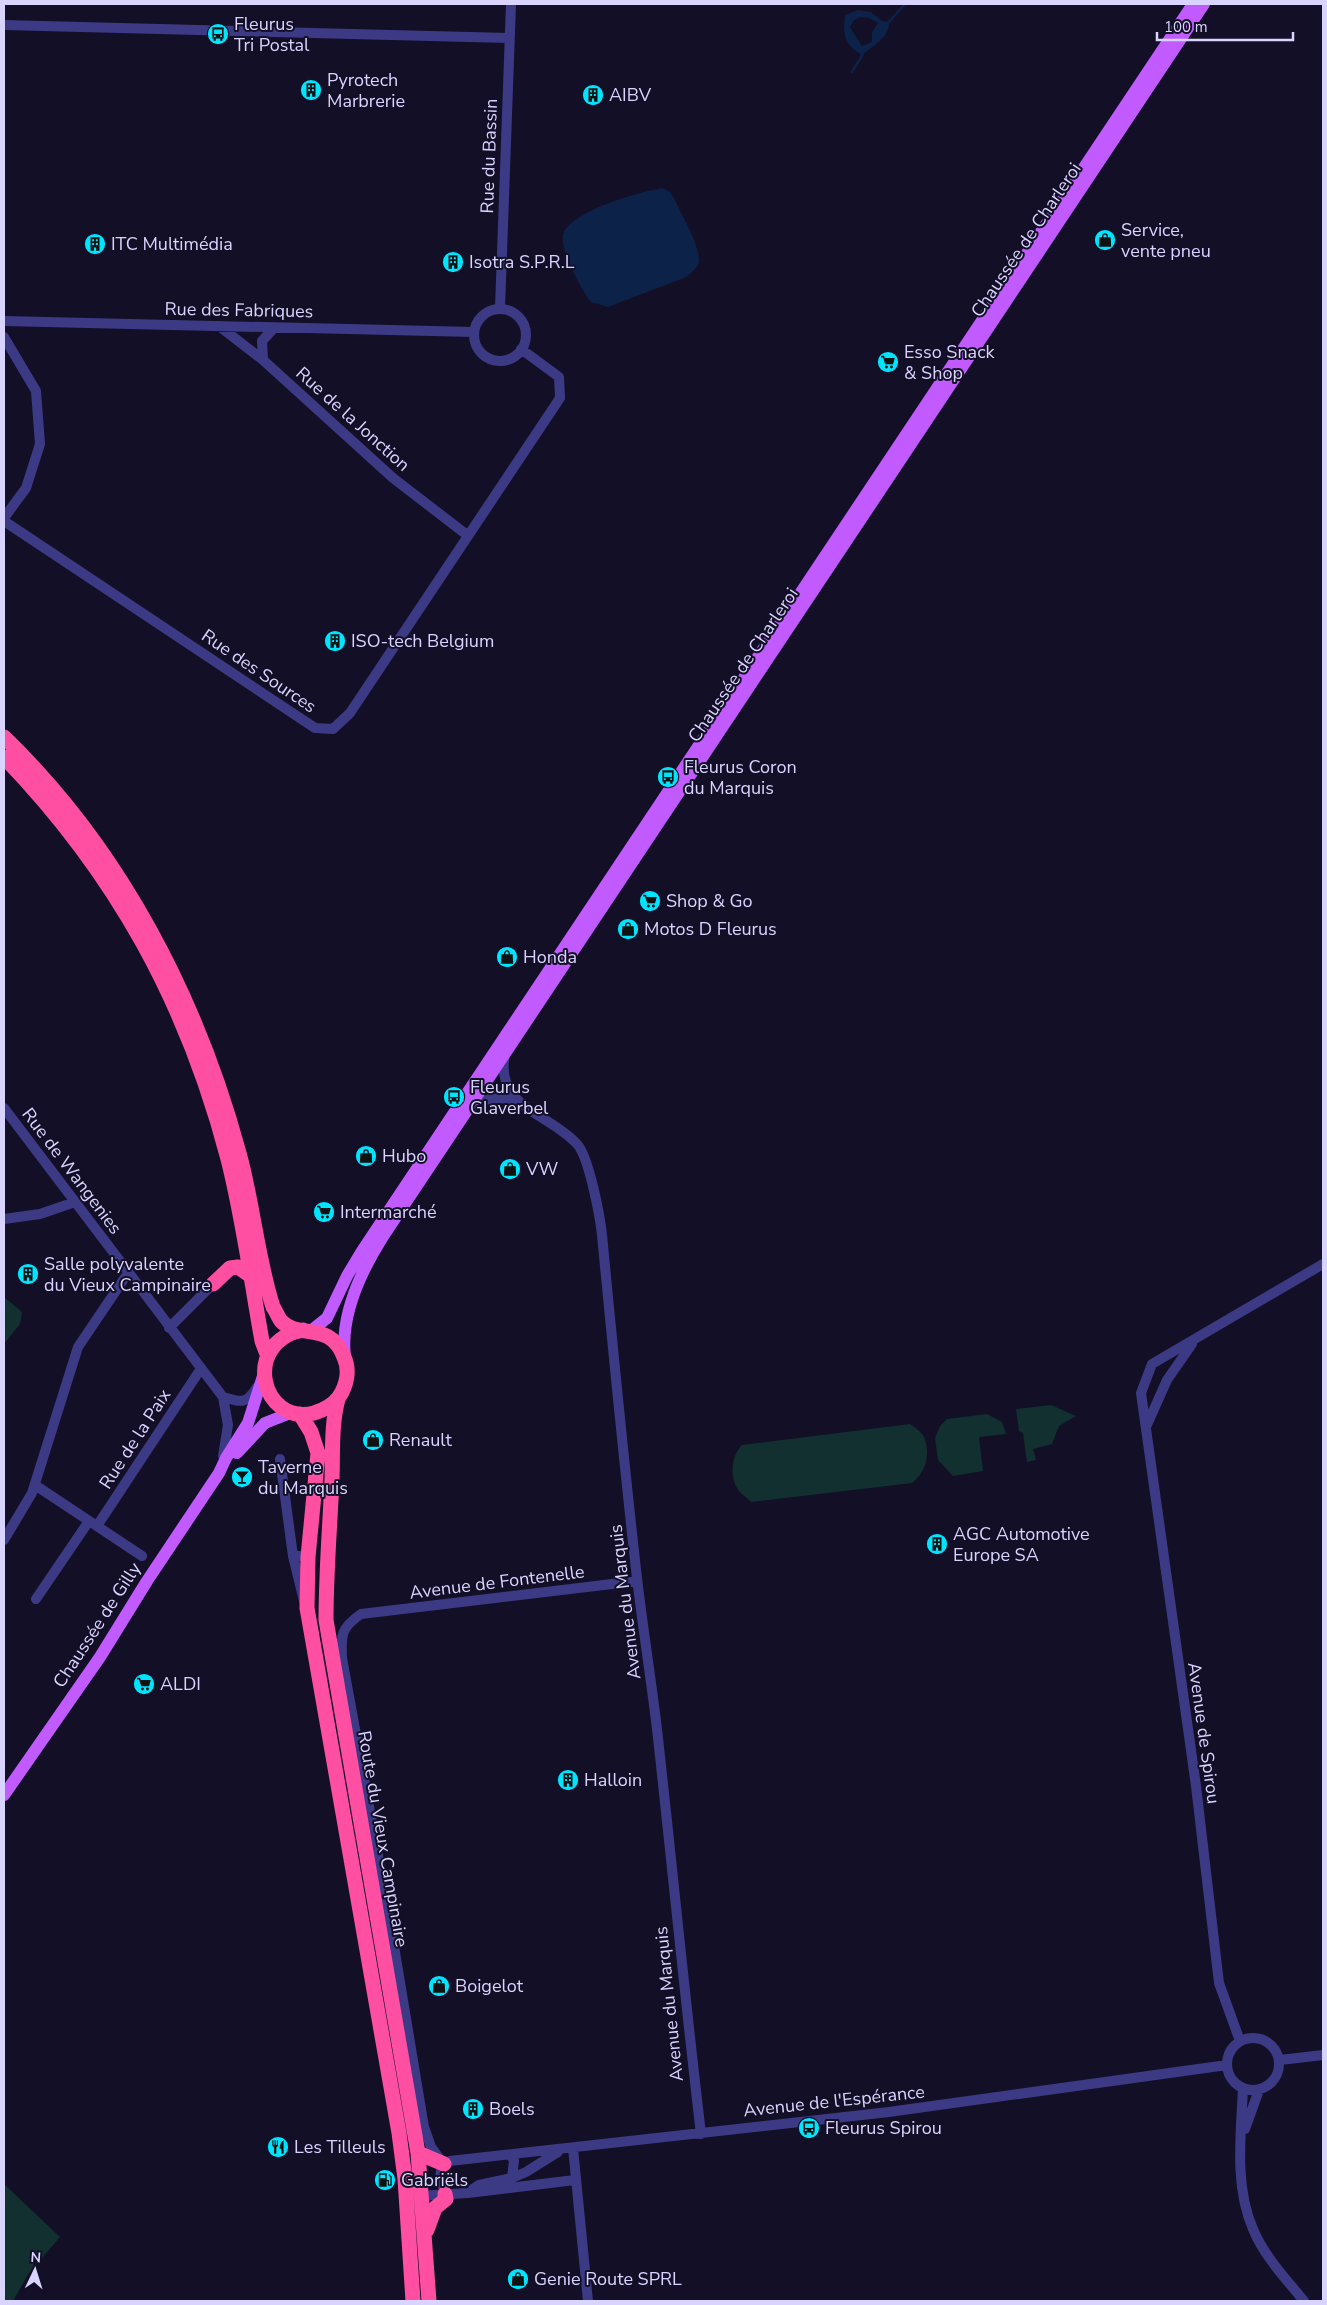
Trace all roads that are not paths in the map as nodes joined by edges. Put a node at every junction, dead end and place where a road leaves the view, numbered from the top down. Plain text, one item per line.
1 (511, 4) edge
2 (1193, 4) edge
3 (1204, 4) edge
4 (4, 24) edge
5 (509, 38) junction
6 (500, 308) junction
7 (4, 321) edge
8 (219, 326) junction
9 (274, 328) junction
10 (474, 332) junction
11 (4, 337) edge
12 (522, 349) junction
13 (263, 360) junction
14 (872, 493) junction
15 (4, 519) edge
16 (467, 534) junction
17 (4, 737) edge
18 (4, 757) edge
19 (543, 988) junction
20 (506, 1053) junction
21 (516, 1100) junction
22 (4, 1108) edge
23 (465, 1113) junction
24 (75, 1202) junction
25 (4, 1219) edge
26 (1323, 1264) edge
27 (128, 1273) junction
28 (251, 1276) junction
29 (212, 1284) joint
30 (169, 1328) junction
31 (307, 1330) junction
32 (1194, 1340) junction
33 (268, 1354) junction
34 (345, 1358) junction
35 (200, 1370) junction
36 (264, 1376) junction
37 (223, 1397) junction
38 (338, 1399) junction
39 (296, 1413) junction
40 (1145, 1428) junction
41 (226, 1458) junction
42 (280, 1459) dead end
43 (219, 1473) junction
44 (35, 1485) junction
45 (93, 1524) junction
46 (4, 1540) edge
47 (142, 1556) dead end
48 (293, 1556) junction
49 (308, 1557) junction
50 (638, 1581) junction
51 (36, 1599) dead end
52 (307, 1608) junction
53 (4, 1796) edge
54 (1240, 2041) junction
55 (1323, 2055) edge
56 (1280, 2060) junction
57 (1227, 2065) junction
58 (1243, 2088) junction
59 (1258, 2090) junction
60 (701, 2134) junction
61 (1241, 2137) junction
62 (573, 2148) junction
63 (418, 2153) junction
64 (510, 2154) junction
65 (444, 2164) junction
66 (512, 2178) junction
67 (575, 2180) junction
68 (468, 2193) junction
69 (445, 2194) junction
70 (422, 2196) junction
71 (407, 2197) junction
72 (425, 2234) junction
73 (587, 2297) edge
74 (413, 2301) edge
75 (430, 2301) edge
76 (1304, 2301) edge

1 - 5 street, Rue du Bassin
2 - 14 main road, Chaussée de Charleroi
3 - 14 main road, Chaussée de Charleroi
4 - 5 street
5 - 6 street, Rue du Bassin
6 - 10 street
6 - 12 street
7 - 8 street, Rue des Fabriques
8 - 9 street, Rue des Fabriques
8 - 13 street, Rue de la Jonction
9 - 10 street, Rue des Fabriques
9 - 13 street
10 - 12 street
11 - 15 street
12 - 16 street, Rue des Sources
13 - 16 street, Rue de la Jonction
14 - 19 main road, Chaussée de Charleroi
15 - 16 street, Rue des Sources
17 - 31 highway
18 - 28 highway
19 - 20 main road, Chaussée de Charleroi
19 - 31 main road, Chaussée de Charleroi
20 - 21 street, Avenue du Marquis
20 - 23 main road, Chaussée de Charleroi
21 - 23 street
21 - 50 street, Avenue du Marquis
22 - 24 street, Rue de Wangenies
23 - 34 main road, Chaussée de Charleroi
24 - 25 street
24 - 27 street, Rue de Wangenies
26 - 32 street, Avenue de Spirou
27 - 30 street, Rue de Wangenies
27 - 44 street
28 - 29 highway
28 - 33 highway
29 - 30 street
30 - 35 street, Rue de Wangenies
31 - 33 highway
31 - 34 highway
32 - 40 street, Avenue de Spirou
32 - 40 street, Avenue de Spirou
33 - 36 highway
34 - 38 highway
35 - 37 street, Rue de Wangenies
35 - 45 street, Rue de la Paix
36 - 37 street
36 - 39 highway
36 - 41 main road, Chaussée de Gilly
37 - 41 street
38 - 39 highway
38 - 63 highway, Route du Vieux Campinaire
39 - 43 main road, Chaussée de Gilly
39 - 49 highway, Route du Vieux Campinaire
40 - 54 street, Avenue de Spirou
41 - 43 main road, Chaussée de Gilly
42 - 48 street, Route du Vieux Campinaire
43 - 53 main road, Chaussée de Gilly
44 - 45 street
44 - 46 street
45 - 47 street
45 - 51 street, Rue de la Paix
48 - 49 street
48 - 52 street, Route du Vieux Campinaire
49 - 52 highway, Route du Vieux Campinaire
50 - 60 street, Avenue du Marquis
50 - 65 street, Avenue de Fontenelle
52 - 71 highway, Route du Vieux Campinaire
54 - 56 street
54 - 57 street
55 - 56 street
56 - 59 street
57 - 58 street
57 - 60 street, Avenue de l'Espérance
58 - 59 street
58 - 61 street
59 - 61 street
60 - 62 street, Avenue de l'Espérance
61 - 76 street
62 - 64 street, Avenue de l'Espérance
62 - 66 street
62 - 67 street
63 - 65 highway
63 - 70 highway, Route du Vieux Campinaire
64 - 65 street, Avenue de l'Espérance
64 - 66 street
65 - 69 street
66 - 68 street
67 - 68 street
67 - 73 street
68 - 69 street
69 - 70 street
69 - 72 highway
70 - 71 street
70 - 72 highway, Route du Vieux Campinaire
71 - 74 highway, Route du Vieux Campinaire
72 - 75 highway, Route du Vieux Campinaire

